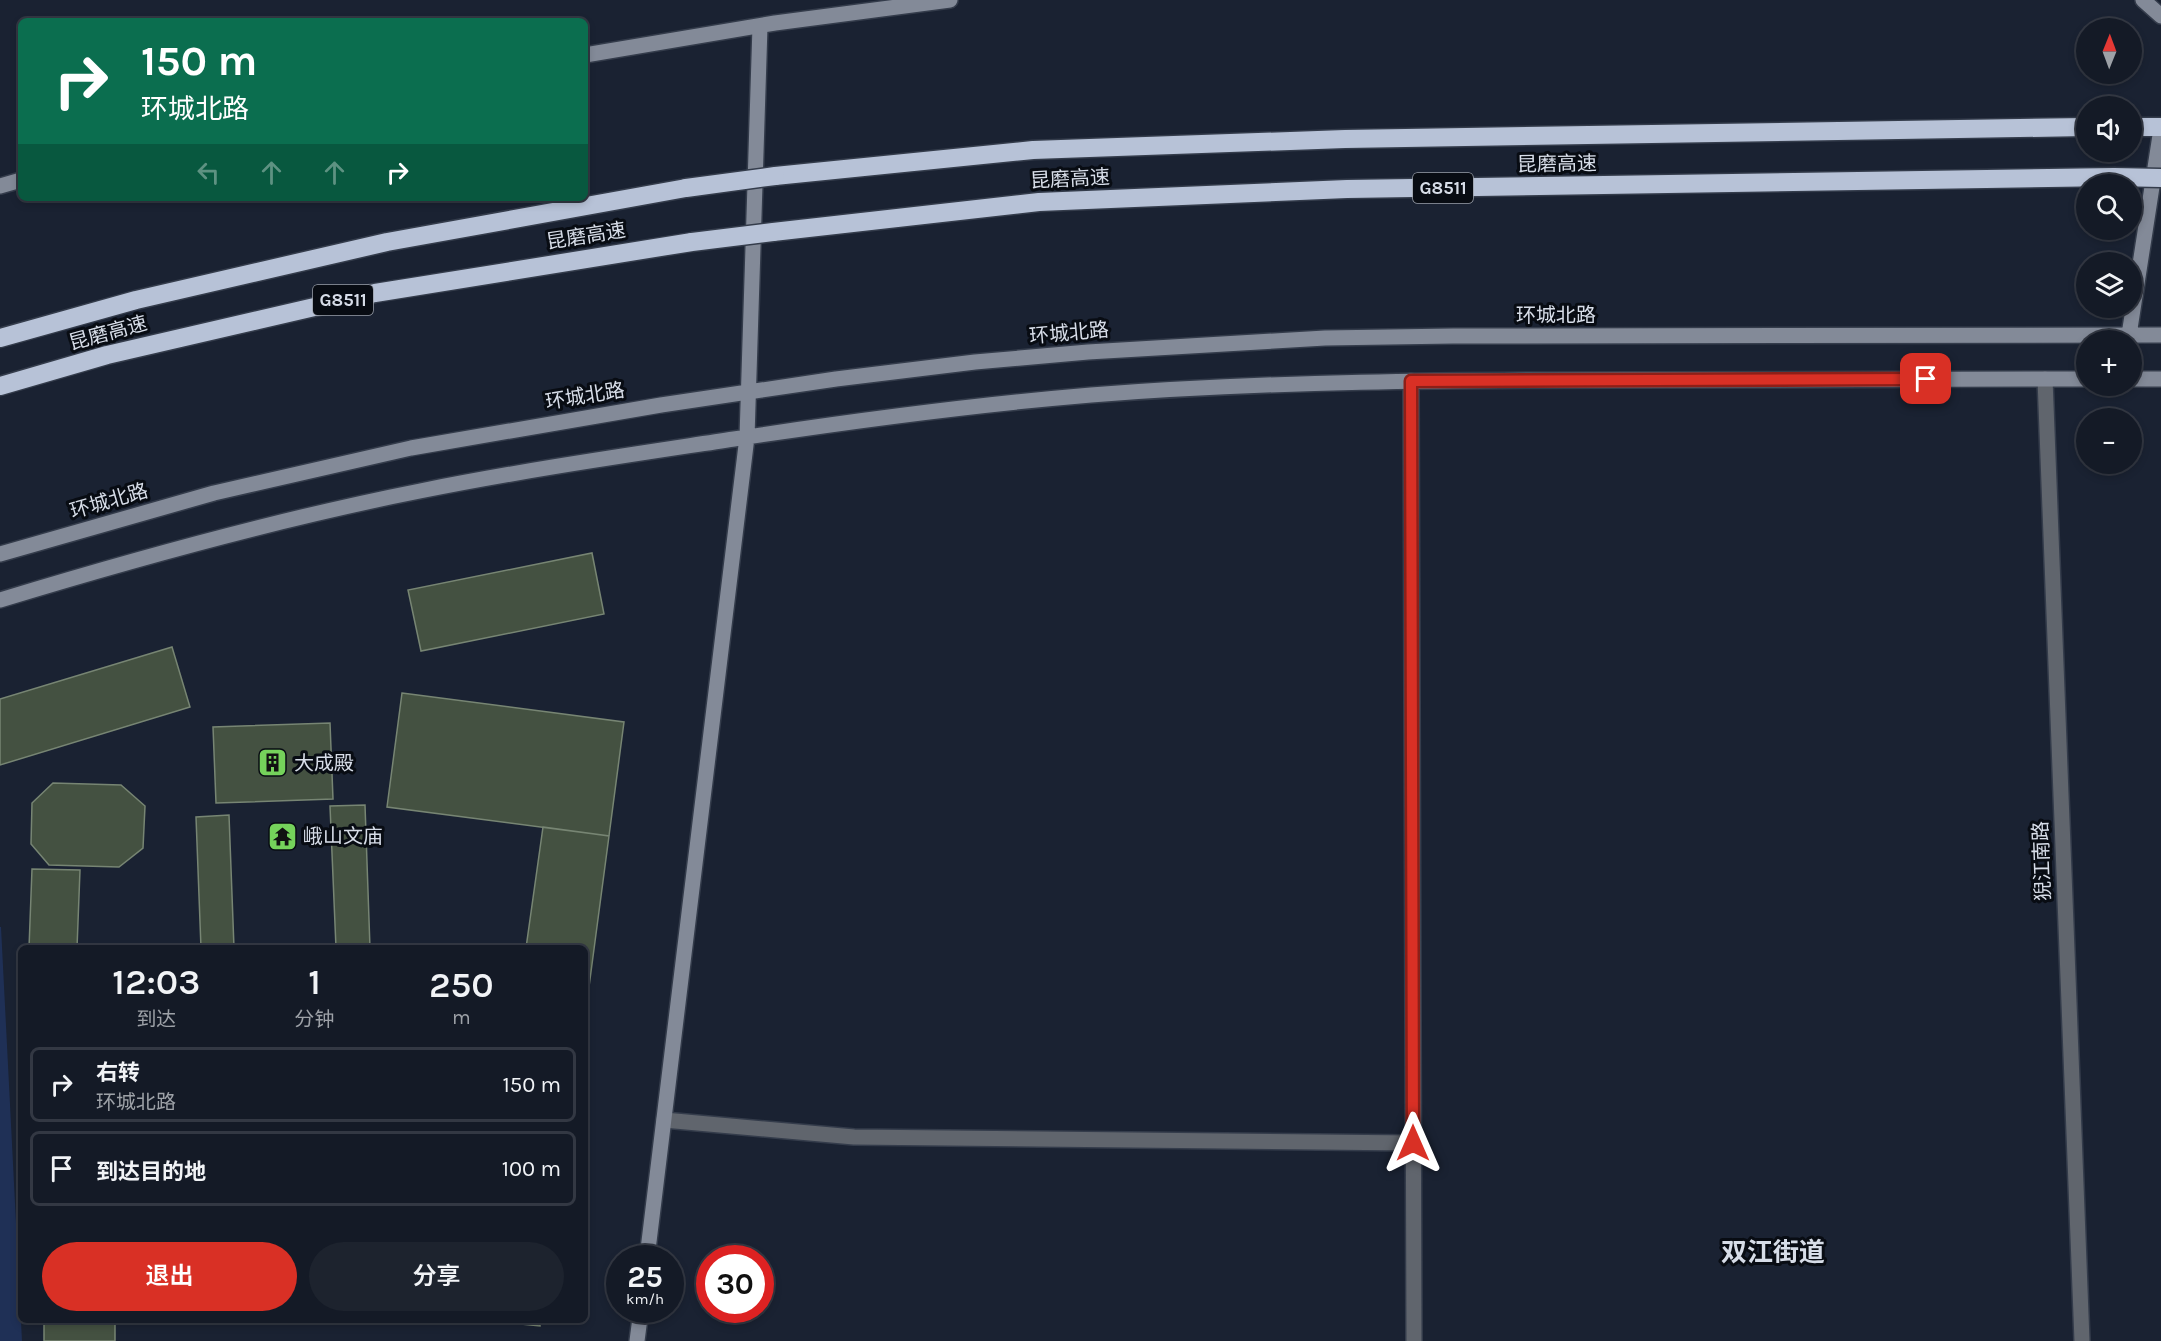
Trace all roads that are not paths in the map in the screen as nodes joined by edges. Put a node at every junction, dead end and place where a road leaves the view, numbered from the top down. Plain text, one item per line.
1 (950, 0) edge
2 (2143, 0) edge
3 (2161, 16) edge
4 (760, 26) junction
5 (588, 55) edge
6 (2076, 127) edge
7 (2142, 127) edge
8 (2161, 128) edge
9 (2161, 178) edge
10 (18, 181) edge
11 (0, 186) edge
12 (2130, 330) edge
13 (2076, 335) edge
14 (2142, 335) edge
15 (2161, 335) edge
16 (0, 338) edge
17 (2045, 379) junction
18 (2076, 379) edge
19 (2142, 379) edge
20 (2161, 379) edge
21 (1411, 381) junction
22 (0, 386) edge
23 (748, 392) junction
24 (747, 437) junction
25 (0, 554) edge
26 (0, 600) edge
27 (664, 1120) junction
28 (1413, 1143) junction
29 (649, 1245) edge
30 (639, 1323) edge
31 (637, 1341) edge
32 (1414, 1341) edge
33 (2082, 1341) edge

1 - 4 main road
2 - 3 main road
4 - 5 main road
4 - 23 main road
6 - 16 highway, 昆磨高速 / G8511, bridge
7 - 8 highway
8 - 12 main road
9 - 22 highway, 昆磨高速 / G8511, bridge
10 - 11 main road
13 - 23 main road, 环城北路
14 - 15 main road, 环城北路
17 - 18 main road
17 - 21 main road
17 - 33 street, 猊江南路
19 - 20 main road
21 - 24 main road
21 - 28 street
23 - 24 main road
23 - 25 main road, 环城北路
24 - 26 main road
24 - 27 main road
27 - 28 street
27 - 29 main road
28 - 32 street
30 - 31 main road

